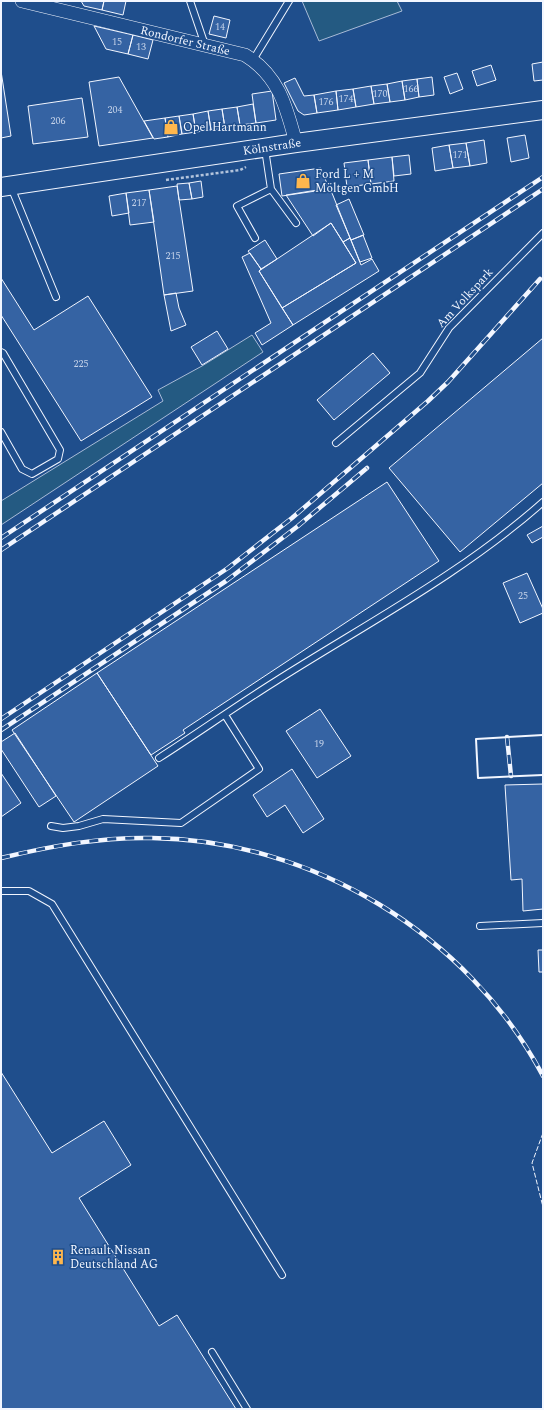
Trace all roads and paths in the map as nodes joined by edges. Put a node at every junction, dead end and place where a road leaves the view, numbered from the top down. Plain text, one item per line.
1 (22, 1) edge
2 (190, 1) edge
3 (289, 1) edge
4 (204, 45) junction
5 (253, 60) junction
6 (543, 110) edge
7 (296, 143) junction
8 (265, 148) junction
9 (6, 186) edge
10 (271, 189) junction
11 (296, 223) dead end
12 (543, 234) edge
13 (254, 238) dead end
14 (56, 297) dead end
15 (1, 352) edge
16 (1, 432) edge
17 (336, 443) dead end
18 (543, 502) edge
19 (225, 715) junction
20 (160, 758) dead end
21 (51, 826) dead end
22 (1, 891) edge
23 (543, 923) edge
24 (480, 926) dead end
25 (282, 1275) dead end
26 (212, 1352) dead end
27 (247, 1409) edge

1 - 4 street, Rondorfer Straße
2 - 4 lane
3 - 5 lane
4 - 5 street, Rondorfer Straße
5 - 7 street, Rondorfer Straße
6 - 7 main road, Kölnstraße
7 - 8 main road, Kölnstraße
8 - 9 main road, Kölnstraße
8 - 10 lane
9 - 14 lane
10 - 11 lane
10 - 13 lane
12 - 17 lane, Am Volkspark
15 - 16 lane
18 - 19 lane
19 - 20 lane
19 - 21 lane
22 - 25 lane
23 - 24 lane
26 - 27 lane

